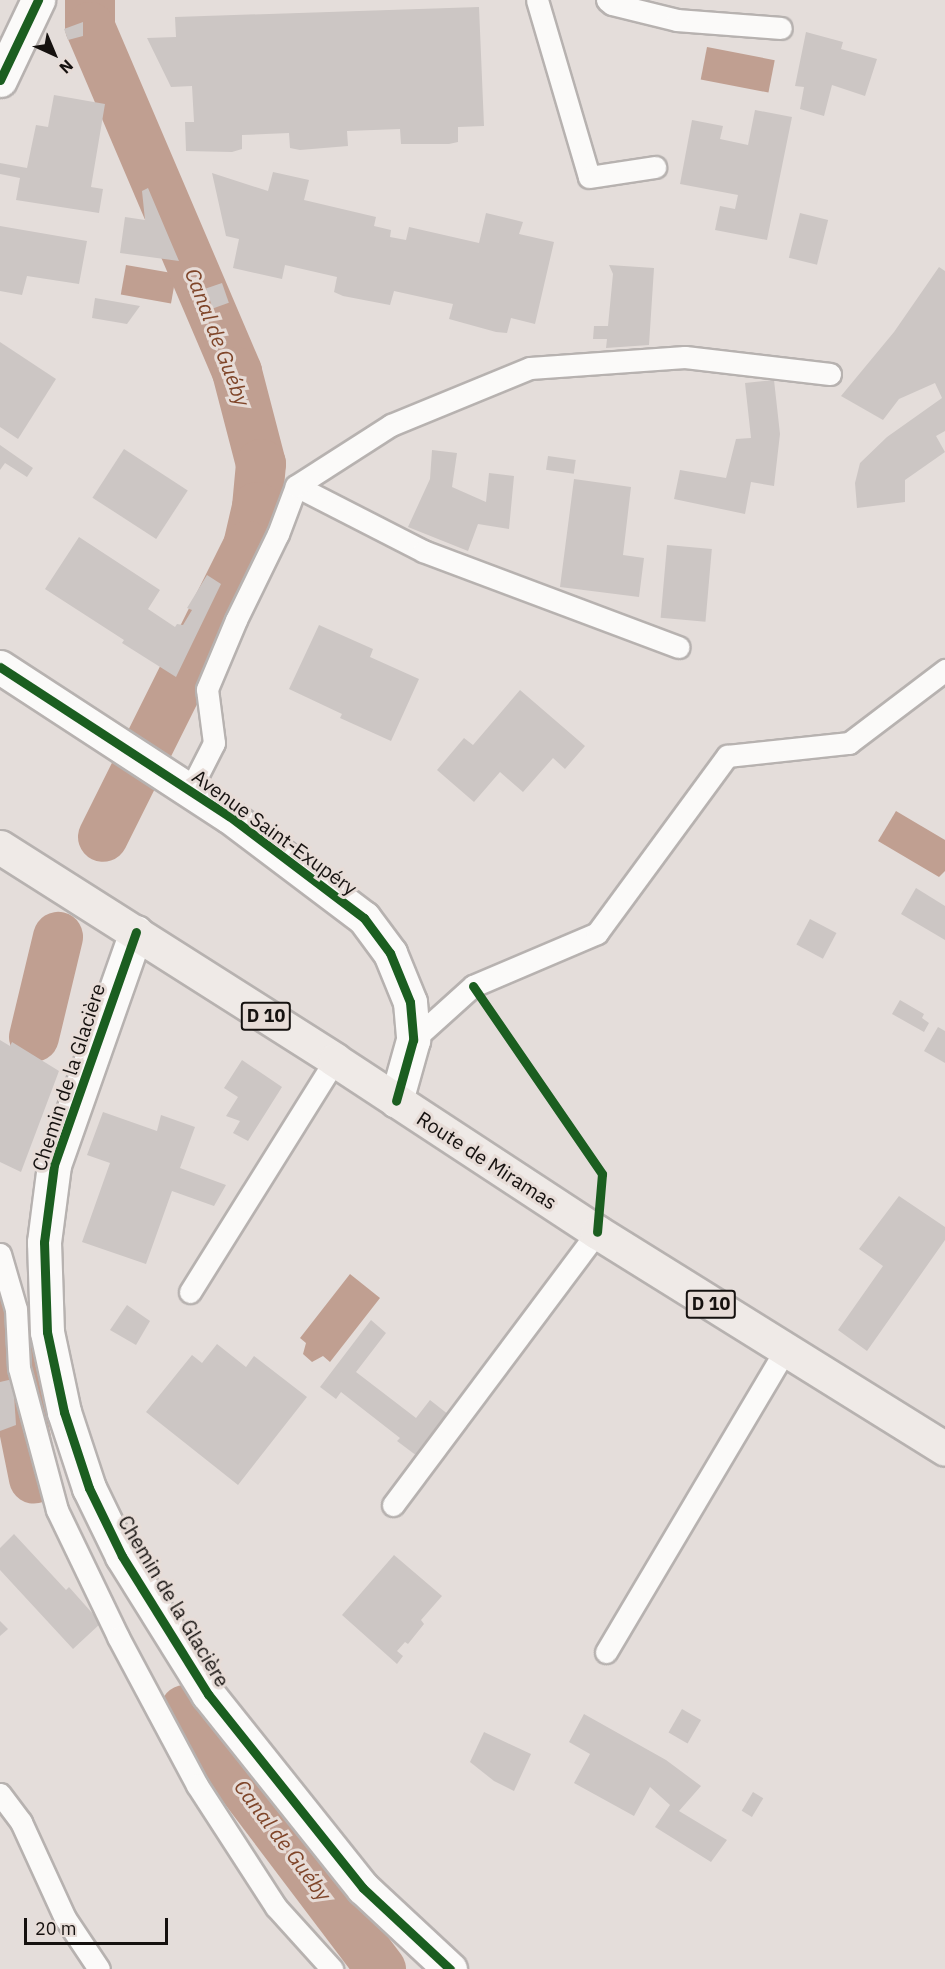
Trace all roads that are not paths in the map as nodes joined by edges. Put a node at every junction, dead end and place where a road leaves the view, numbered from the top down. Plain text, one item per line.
1 (38, 0) edge
2 (46, 0) edge
3 (537, 0) edge
4 (607, 0) edge
5 (781, 28) dead end
6 (0, 80) edge
7 (656, 167) dead end
8 (830, 374) dead end
9 (296, 486) junction
10 (679, 648) dead end
11 (0, 667) edge
12 (945, 670) edge
13 (189, 792) junction
14 (0, 847) edge
15 (135, 932) junction
16 (413, 1040) junction
17 (335, 1060) junction
18 (396, 1101) junction
19 (597, 1232) junction
20 (0, 1254) edge
21 (190, 1292) dead end
22 (785, 1350) junction
23 (945, 1449) edge
24 (393, 1505) dead end
25 (606, 1652) dead end
26 (0, 1794) edge
27 (99, 1969) edge
28 (332, 1969) edge
29 (450, 1969) edge

1 - 2 street
1 - 6 street
3 - 7 lane
4 - 5 lane
8 - 9 lane
9 - 10 lane
9 - 13 lane
11 - 13 street, Avenue Saint-Exupéry
12 - 16 lane
13 - 16 street, Avenue Saint-Exupéry
14 - 15 main road, Route de Miramas / D 10
15 - 17 main road, Route de Miramas / D 10
15 - 29 street, Chemin de la Glacière
16 - 18 street, Avenue Saint-Exupéry
17 - 18 main road, Route de Miramas / D 10
17 - 21 lane
18 - 19 main road, Route de Miramas / D 10
19 - 22 main road, Route de Miramas / D 10
19 - 24 lane
20 - 28 lane
22 - 23 main road, Route de Miramas / D 10
22 - 25 lane
26 - 27 lane

